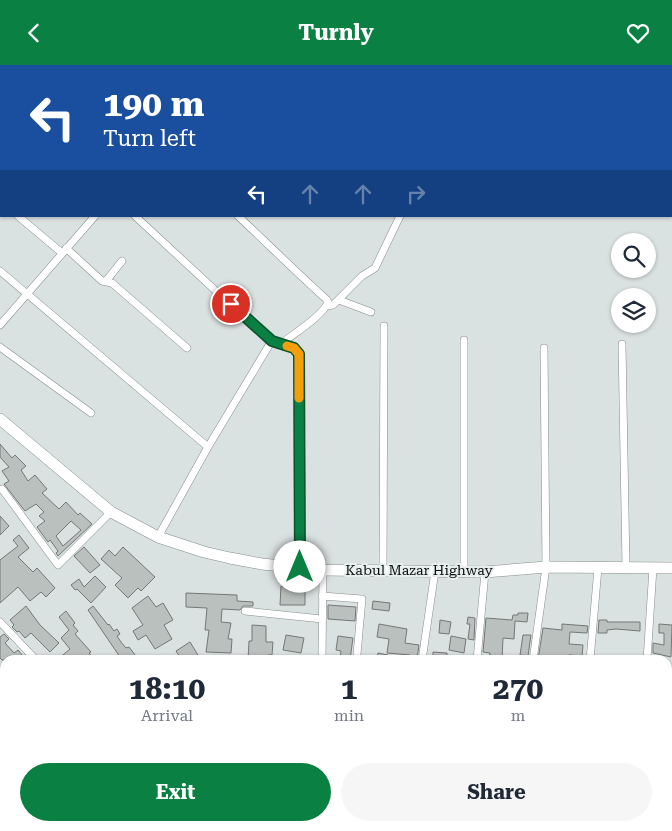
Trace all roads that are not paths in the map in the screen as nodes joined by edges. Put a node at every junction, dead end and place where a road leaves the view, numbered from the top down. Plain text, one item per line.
1 (19, 217) edge
2 (94, 217) edge
3 (136, 217) edge
4 (239, 217) edge
5 (400, 217) edge
6 (64, 251) junction
7 (122, 261) dead end
8 (0, 271) edge
9 (106, 281) junction
10 (27, 295) junction
11 (339, 299) junction
12 (326, 306) junction
13 (370, 312) dead end
14 (0, 325) edge
15 (384, 326) dead end
16 (464, 340) dead end
17 (272, 341) junction
18 (281, 344) junction
19 (622, 344) dead end
20 (0, 347) edge
21 (544, 347) dead end
22 (187, 348) dead end
23 (90, 413) dead end
24 (0, 419) edge
25 (208, 447) junction
26 (2, 489) dead end
27 (111, 512) junction
28 (158, 537) junction
29 (300, 567) junction
30 (546, 567) junction
31 (626, 567) junction
32 (598, 568) junction
33 (653, 568) junction
34 (672, 568) edge
35 (323, 570) junction
36 (383, 570) junction
37 (434, 571) junction
38 (464, 571) junction
39 (485, 572) junction
40 (322, 596) junction
41 (245, 611) dead end
42 (322, 619) junction
43 (0, 622) edge
44 (358, 654) dead end
45 (31, 655) edge
46 (322, 655) edge
47 (423, 655) edge
48 (477, 655) edge
49 (535, 655) edge
50 (590, 655) edge
51 (647, 655) edge

1 - 6 street
2 - 6 street
3 - 17 street
4 - 12 street
5 - 11 street
6 - 9 street
6 - 10 street
7 - 9 street
8 - 10 street
9 - 22 street
10 - 14 street
10 - 25 street
11 - 12 street
11 - 13 street
12 - 18 street
15 - 36 street
16 - 38 street
17 - 18 street
17 - 25 street
18 - 29 street
19 - 31 street
20 - 23 street
21 - 30 street
24 - 27 highway, Kabul Mazar Highway
25 - 28 street
26 - 27 street
27 - 28 highway, Kabul Mazar Highway
28 - 29 highway, Kabul Mazar Highway
29 - 35 highway, Kabul Mazar Highway
30 - 32 highway, Kabul Mazar Highway
30 - 39 highway, Kabul Mazar Highway
30 - 49 street
31 - 32 highway, Kabul Mazar Highway
31 - 33 highway, Kabul Mazar Highway
32 - 50 street
33 - 34 highway, Kabul Mazar Highway
33 - 51 street
35 - 36 highway, Kabul Mazar Highway
35 - 40 street
36 - 37 highway, Kabul Mazar Highway
37 - 38 highway, Kabul Mazar Highway
37 - 47 street
38 - 39 highway, Kabul Mazar Highway
39 - 48 street
40 - 42 street
40 - 44 street
41 - 42 street
42 - 46 street
43 - 45 street

